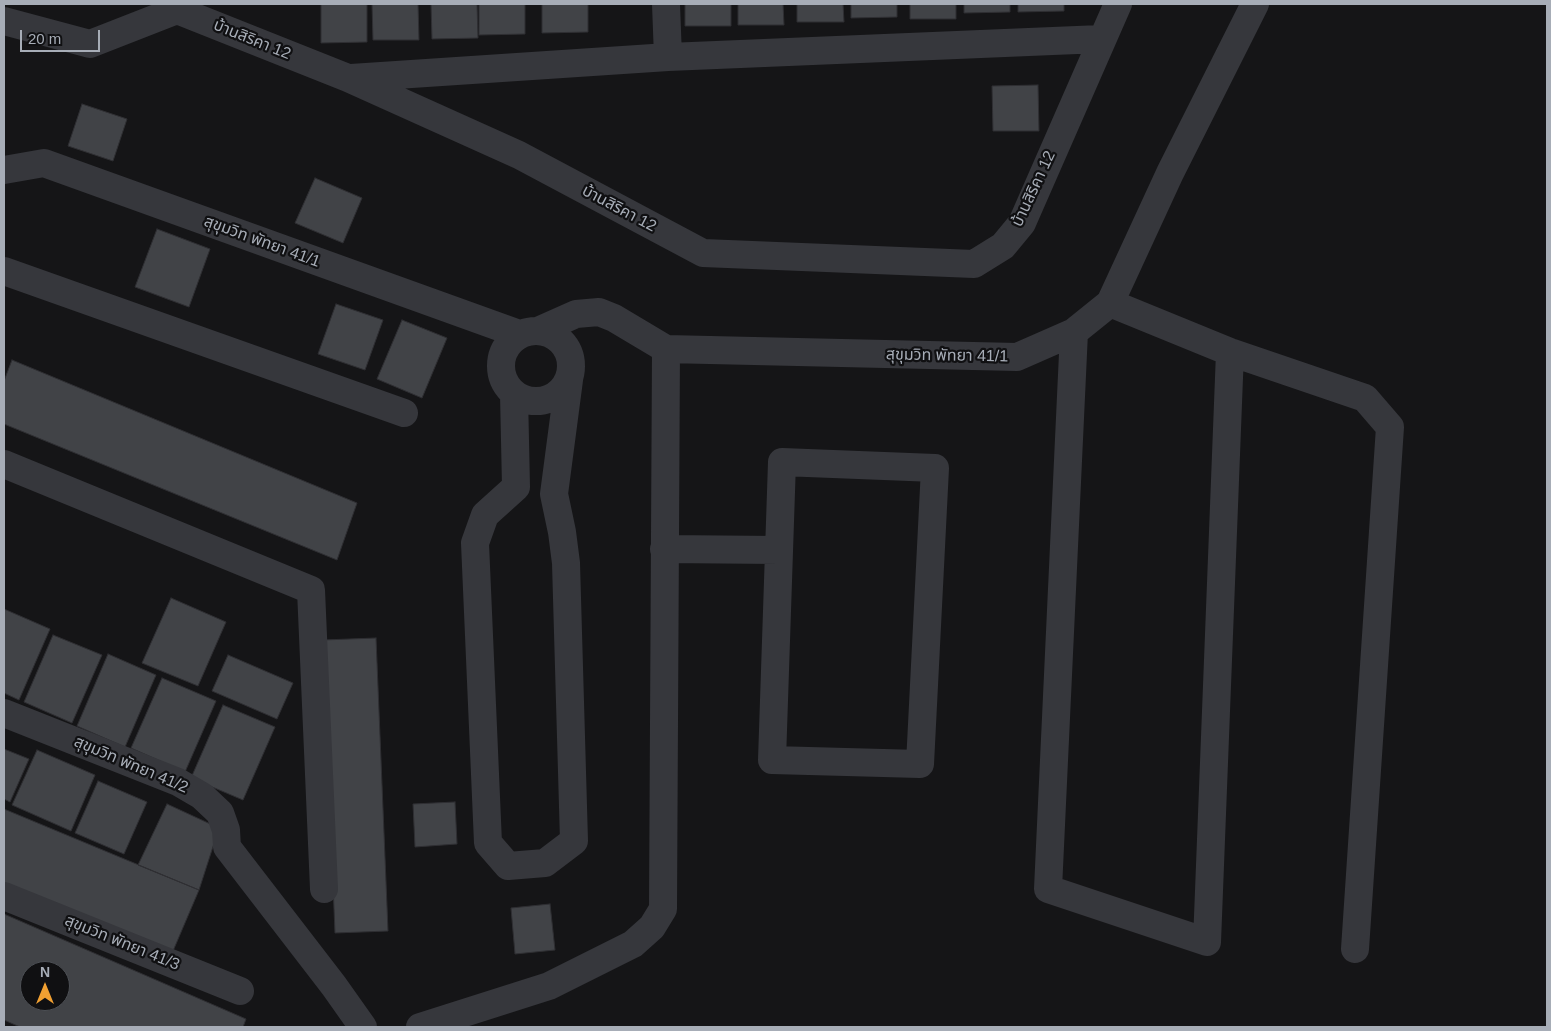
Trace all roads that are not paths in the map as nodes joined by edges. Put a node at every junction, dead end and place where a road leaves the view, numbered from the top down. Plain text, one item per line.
1 (666, 4) edge
2 (1118, 4) edge
3 (1255, 4) edge
4 (178, 7) edge
5 (4, 21) edge
6 (1101, 39) junction
7 (668, 57) junction
8 (348, 78) junction
9 (4, 170) edge
10 (4, 271) edge
11 (1110, 303) junction
12 (530, 332) junction
13 (1074, 332) junction
14 (666, 349) junction
15 (1230, 352) junction
16 (569, 380) junction
17 (514, 394) junction
18 (404, 413) dead end
19 (4, 464) edge
20 (516, 487) junction
21 (554, 494) junction
22 (664, 549) junction
23 (779, 550) junction
24 (4, 713) edge
25 (324, 889) dead end
26 (4, 896) edge
27 (1355, 949) dead end
28 (240, 991) dead end
29 (363, 1027) edge
30 (420, 1027) edge

1 - 7 street
2 - 6 street, บ้านสิริคา 12
3 - 11 street, สุขุมวิท พัทยา 41/1
4 - 5 street, บ้านสิริคา 12
4 - 8 street, บ้านสิริคา 12
6 - 7 street
6 - 8 street, บ้านสิริคา 12
7 - 8 street
9 - 12 street, สุขุมวิท พัทยา 41/1
10 - 18 street
11 - 13 street, สุขุมวิท พัทยา 41/1
11 - 15 street
12 - 14 street, สุขุมวิท พัทยา 41/1
12 - 16 street
12 - 17 street
13 - 14 street, สุขุมวิท พัทยา 41/1
13 - 15 street
14 - 22 street
15 - 27 street
16 - 17 street
16 - 21 street
17 - 20 street
19 - 25 street
20 - 21 street
20 - 21 street
22 - 23 street
22 - 30 street
23 - 23 street
24 - 29 street, สุขุมวิท พัทยา 41/2
26 - 28 street, สุขุมวิท พัทยา 41/3

